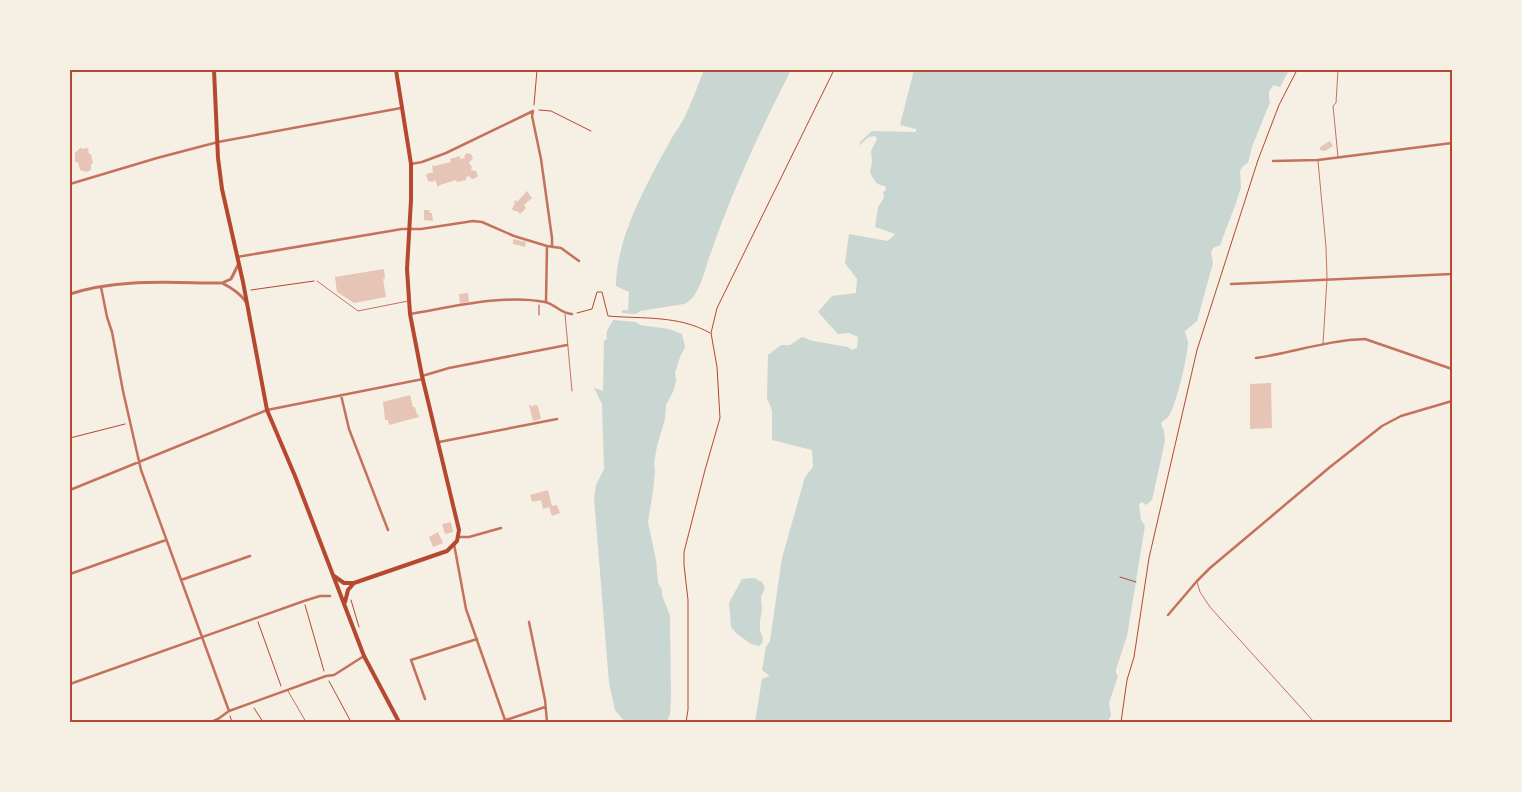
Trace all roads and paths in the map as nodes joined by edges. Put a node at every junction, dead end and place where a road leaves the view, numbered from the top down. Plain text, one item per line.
1 (214, 70) edge
2 (396, 70) edge
3 (537, 70) edge
4 (834, 70) edge
5 (1297, 70) edge
6 (1338, 70) edge
7 (403, 107) junction
8 (533, 111) junction
9 (590, 130) dead end
10 (218, 142) junction
11 (1452, 143) edge
12 (1338, 158) junction
13 (1318, 160) junction
14 (1273, 161) dead end
15 (411, 164) junction
16 (70, 184) edge
17 (410, 229) junction
18 (547, 246) junction
19 (552, 247) junction
20 (237, 257) junction
21 (579, 261) dead end
22 (238, 265) junction
23 (1452, 274) edge
24 (1327, 279) junction
25 (317, 281) joint
26 (222, 283) junction
27 (1231, 284) dead end
28 (101, 285) junction
29 (244, 290) junction
30 (70, 294) edge
31 (408, 301) junction
32 (246, 302) junction
33 (540, 302) junction
34 (546, 302) junction
35 (410, 314) junction
36 (539, 314) dead end
37 (565, 314) junction
38 (572, 314) joint
39 (711, 333) junction
40 (567, 345) junction
41 (1323, 345) junction
42 (1256, 358) dead end
43 (1452, 369) edge
44 (422, 378) junction
45 (572, 391) dead end
46 (341, 395) junction
47 (1452, 401) edge
48 (267, 410) junction
49 (557, 419) dead end
50 (131, 423) junction
51 (70, 438) edge
52 (439, 442) junction
53 (140, 462) junction
54 (70, 490) edge
55 (501, 528) dead end
56 (388, 530) dead end
57 (458, 537) junction
58 (166, 540) junction
59 (454, 544) junction
60 (250, 556) dead end
61 (70, 574) edge
62 (333, 575) junction
63 (1120, 577) dead end
64 (180, 580) junction
65 (1196, 581) junction
66 (1136, 582) dead end
67 (354, 583) junction
68 (330, 596) dead end
69 (350, 598) dead end
70 (304, 601) junction
71 (345, 605) junction
72 (1168, 615) dead end
73 (256, 618) junction
74 (529, 622) dead end
75 (361, 633) dead end
76 (202, 637) junction
77 (477, 639) junction
78 (364, 656) junction
79 (326, 676) junction
80 (70, 684) edge
81 (288, 690) junction
82 (284, 692) junction
83 (425, 699) dead end
84 (251, 703) junction
85 (546, 707) junction
86 (229, 711) junction
87 (505, 720) junction
88 (211, 722) edge
89 (232, 722) edge
90 (264, 722) edge
91 (306, 722) edge
92 (351, 722) edge
93 (399, 722) edge
94 (500, 722) edge
95 (547, 722) edge
96 (686, 722) edge
97 (1121, 722) edge
98 (1314, 722) edge

1 - 10 main road
2 - 7 main road
3 - 8 path
4 - 39 path
5 - 97 path
6 - 12 lane
7 - 10 street
7 - 15 main road
8 - 9 path
8 - 15 street
8 - 19 street
10 - 16 street
10 - 20 main road
11 - 12 street
12 - 13 street
13 - 14 street
13 - 24 lane
15 - 17 main road
17 - 18 street
17 - 20 street
17 - 31 main road
18 - 19 street
18 - 34 street
19 - 21 street
20 - 22 main road
22 - 26 street
22 - 29 main road
23 - 24 street
24 - 27 street
24 - 41 lane
25 - 29 path
25 - 31 lane
26 - 28 street
26 - 32 street
28 - 30 street
28 - 50 street
29 - 32 main road
31 - 35 main road
32 - 48 main road
33 - 34 street
33 - 35 street
33 - 36 path
34 - 37 street
35 - 44 main road
37 - 38 street
37 - 40 lane
38 - 39 path
39 - 96 path
40 - 44 street
40 - 45 lane
41 - 42 street
41 - 43 street
44 - 46 street
44 - 52 main road
46 - 48 street
46 - 56 street
47 - 65 street
48 - 53 street
48 - 62 main road
49 - 52 street
50 - 51 path
50 - 53 street
52 - 57 main road
53 - 54 street
53 - 58 street
55 - 57 street
57 - 59 main road
58 - 61 street
58 - 64 street
59 - 67 main road
59 - 77 street
60 - 64 street
62 - 67 main road
62 - 71 main road
63 - 66 path
64 - 76 street
65 - 72 street
65 - 98 lane
67 - 71 main road
68 - 70 street
69 - 75 path
70 - 73 street
70 - 79 path
71 - 78 main road
73 - 76 street
73 - 82 path
74 - 85 street
76 - 80 street
76 - 86 street
77 - 83 street
77 - 87 street
78 - 79 street
78 - 93 main road
79 - 81 street
79 - 92 path
81 - 82 street
81 - 91 lane
82 - 84 street
84 - 86 street
84 - 90 path
85 - 87 street
85 - 95 street
86 - 88 street
86 - 89 path
87 - 94 street

